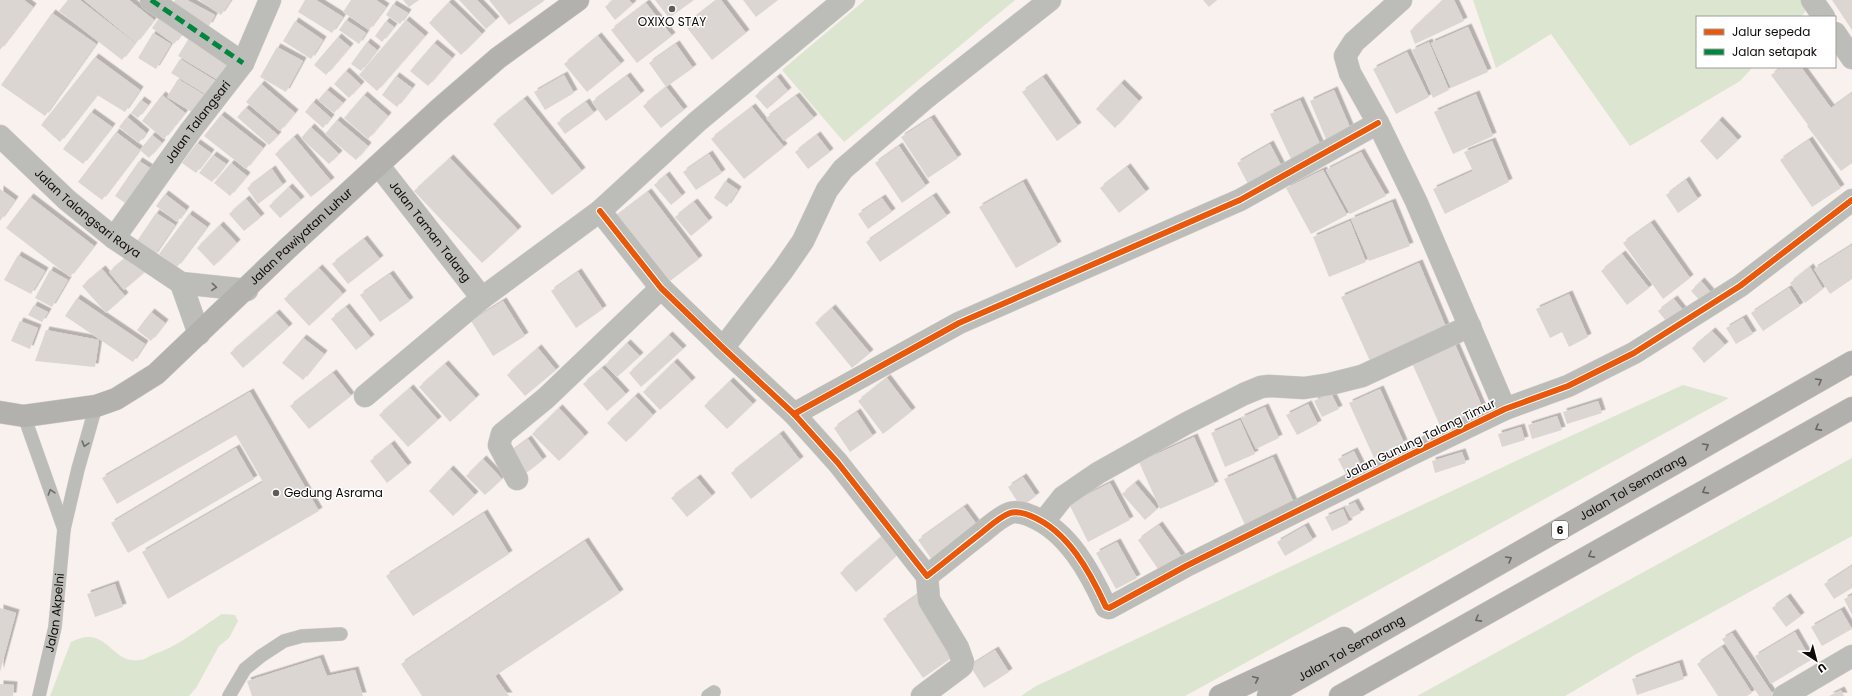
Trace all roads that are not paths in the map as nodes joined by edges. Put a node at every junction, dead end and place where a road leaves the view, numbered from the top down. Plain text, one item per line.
1 (151, 0) edge
2 (270, 0) edge
3 (578, 0) edge
4 (844, 0) edge
5 (1050, 0) edge
6 (1401, 0) edge
7 (1812, 0) edge
8 (1823, 16) edge
9 (1836, 34) edge
10 (1852, 58) edge
11 (243, 63) junction
12 (1378, 123) junction
13 (0, 136) edge
14 (379, 166) junction
15 (1852, 200) edge
16 (600, 211) junction
17 (114, 238) junction
18 (181, 283) junction
19 (661, 288) junction
20 (246, 290) junction
21 (482, 298) junction
22 (1470, 326) junction
23 (198, 334) junction
24 (723, 348) junction
25 (1852, 362) edge
26 (365, 396) dead end
27 (96, 406) junction
28 (1852, 408) edge
29 (1505, 409) junction
30 (0, 412) edge
31 (794, 414) junction
32 (24, 416) junction
33 (517, 479) dead end
34 (1044, 521) junction
35 (64, 529) junction
36 (927, 576) junction
37 (1480, 576) junction
38 (341, 634) dead end
39 (1852, 656) edge
40 (39, 696) edge
41 (229, 696) edge
42 (922, 696) edge
43 (1220, 696) edge
44 (1268, 696) edge
45 (1340, 696) edge
46 (1784, 696) edge

1 - 11 street
2 - 11 street, Jalan Talangsari
3 - 14 main road, Jalan Pawiyatan Luhur
4 - 16 street
5 - 24 street
6 - 12 street
7 - 8 street
9 - 10 street
11 - 17 street, Jalan Talangsari
12 - 22 street
12 - 31 street
13 - 17 street, Jalan Talangsari Raya
14 - 20 main road, Jalan Pawiyatan Luhur
14 - 21 street, Jalan Taman Talang
15 - 29 street, Jalan Gunung Talang Timur
16 - 19 street
16 - 21 street
17 - 18 street, Jalan Talangsari Raya
18 -> 20 street, Jalan Talangsari Raya
18 - 23 street
19 - 24 street
19 - 33 street
20 - 23 main road, Jalan Pawiyatan Luhur
21 - 26 street
22 - 29 street
22 - 34 street
23 - 27 main road, Jalan Pawiyatan Luhur
24 - 31 street
37 -> 25 highway, Jalan Tol Semarang / 6
27 - 32 main road, Jalan Pawiyatan Luhur
27 -> 35 lane, Jalan Akpelni
28 -> 45 highway
29 - 34 street, Jalan Gunung Talang Timur
30 - 32 main road, Jalan Pawiyatan Luhur
31 - 36 street
35 -> 32 lane, Jalan Akpelni
34 - 36 street
35 - 40 lane, Jalan Akpelni
36 - 42 street
43 -> 37 highway
37 - 44 highway, Jalan Tol Semarang / 6
38 - 41 lane
39 - 46 street

